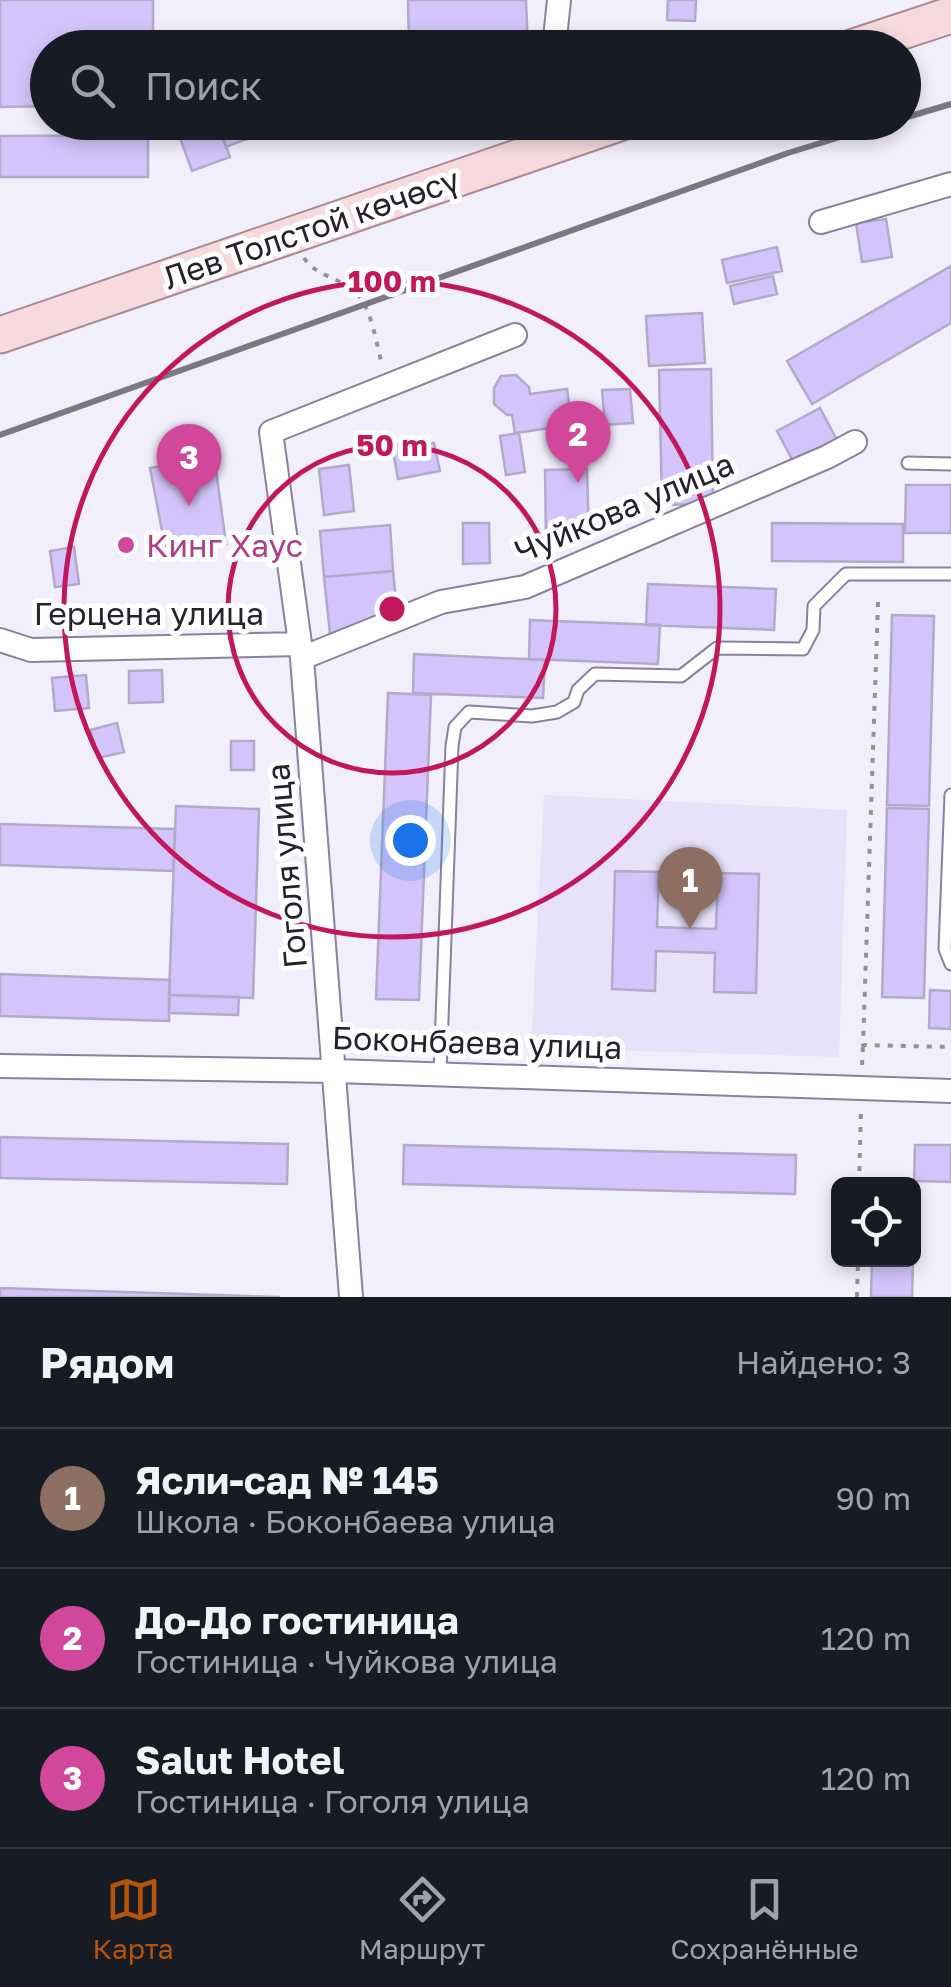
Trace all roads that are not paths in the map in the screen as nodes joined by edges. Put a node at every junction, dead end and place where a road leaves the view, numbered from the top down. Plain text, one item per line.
1 (560, 0) edge
2 (951, 14) edge
3 (556, 30) edge
4 (904, 30) edge
5 (545, 140) edge
6 (951, 184) edge
7 (821, 222) dead end
8 (0, 335) edge
9 (515, 336) dead end
10 (854, 442) dead end
11 (908, 463) dead end
12 (951, 464) edge
13 (951, 574) edge
14 (0, 640) edge
15 (301, 651) junction
16 (951, 795) edge
17 (951, 964) edge
18 (0, 1066) edge
19 (335, 1070) junction
20 (440, 1074) junction
21 (951, 1091) edge
22 (351, 1297) edge

1 - 3 street
2 - 4 main road
5 - 8 main road, Лев Толстой көчөсү
6 - 7 street
9 - 15 street, Гоголя улица
10 - 15 street, Чуйкова улица
11 - 12 lane
13 - 20 lane
14 - 15 street, Герцена улица
15 - 19 street, Гоголя улица
16 - 17 lane
18 - 19 street, Боконбаева улица
19 - 20 street, Боконбаева улица
19 - 22 street, Гоголя улица
20 - 21 street, Боконбаева улица

